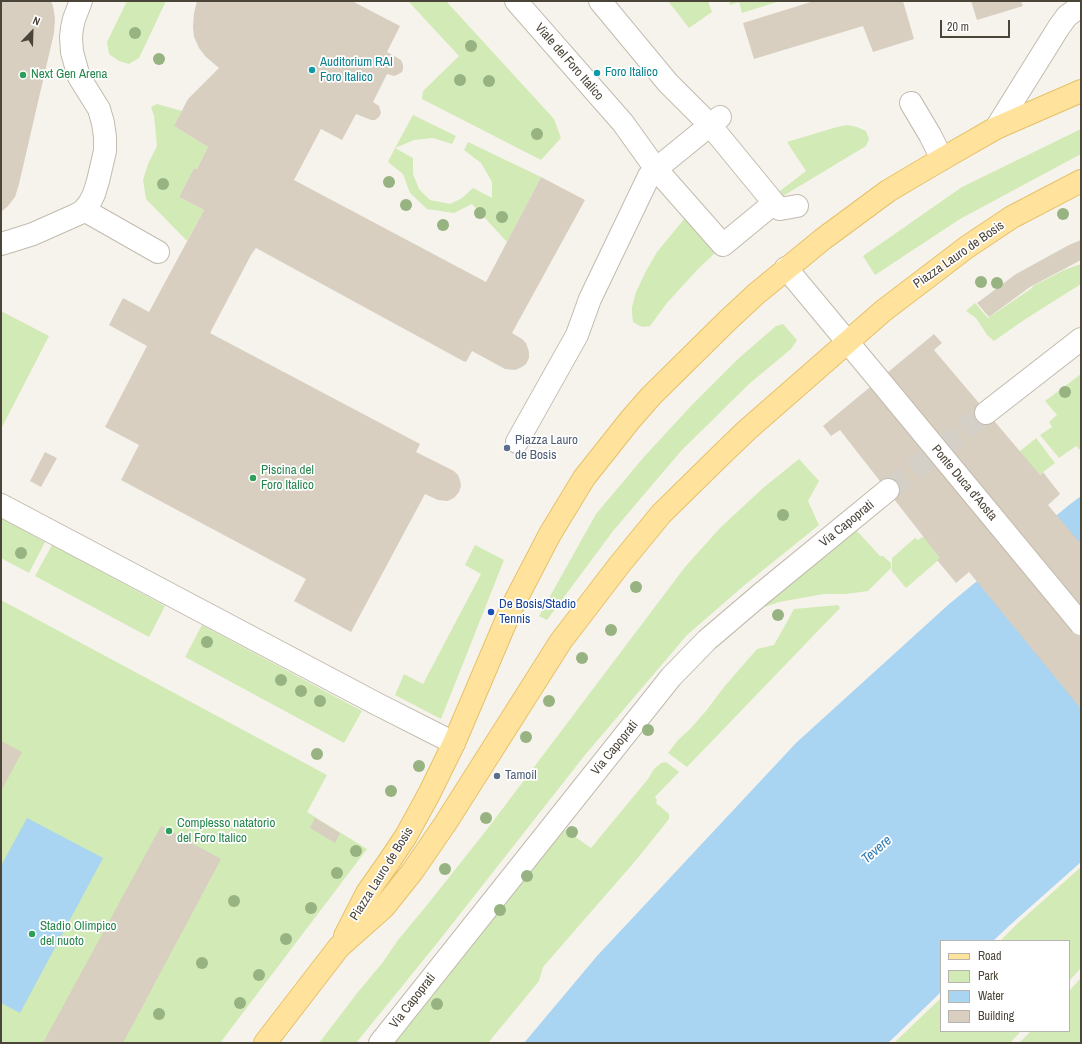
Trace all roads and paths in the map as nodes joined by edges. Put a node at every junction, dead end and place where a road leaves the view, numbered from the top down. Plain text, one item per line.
1 (81, 1) edge
2 (516, 1) edge
3 (600, 1) edge
4 (1081, 6) edge
5 (1081, 91) edge
6 (911, 103) dead end
7 (715, 121) junction
8 (996, 128) junction
9 (942, 159) junction
10 (652, 173) junction
11 (1081, 181) edge
12 (774, 203) junction
13 (797, 206) dead end
14 (84, 210) junction
15 (1, 244) edge
16 (158, 252) dead end
17 (786, 268) junction
18 (1081, 339) edge
19 (847, 342) junction
20 (986, 413) tunnel mouth
21 (517, 442) dead end
22 (888, 490) tunnel mouth
23 (1, 505) edge
24 (1081, 624) edge
25 (454, 743) junction
26 (339, 947) junction
27 (264, 1043) edge
28 (380, 1043) edge

1 - 14 street
2 - 10 street, Viale del Foro Italico
3 - 7 street
4 - 8 street, Piazza Lauro de Bosis
5 - 8 main road, Piazza Lauro de Bosis
6 - 9 street
7 - 10 street
7 - 12 street
8 - 9 main road, Piazza Lauro de Bosis
9 - 17 main road, Piazza Lauro de Bosis
10 - 12 street
10 - 21 street
11 - 19 main road, Piazza Lauro de Bosis
12 - 13 street
14 - 15 street
14 - 16 street
17 - 19 street
17 - 25 main road, Piazza Lauro de Bosis
18 - 20 street
19 - 24 street, Ponte Duca d'Aosta, bridge
19 - 26 main road, Piazza Lauro de Bosis
22 - 28 street, Via Capoprati
23 - 25 street
25 - 26 main road, Piazza Lauro de Bosis
26 - 27 main road

